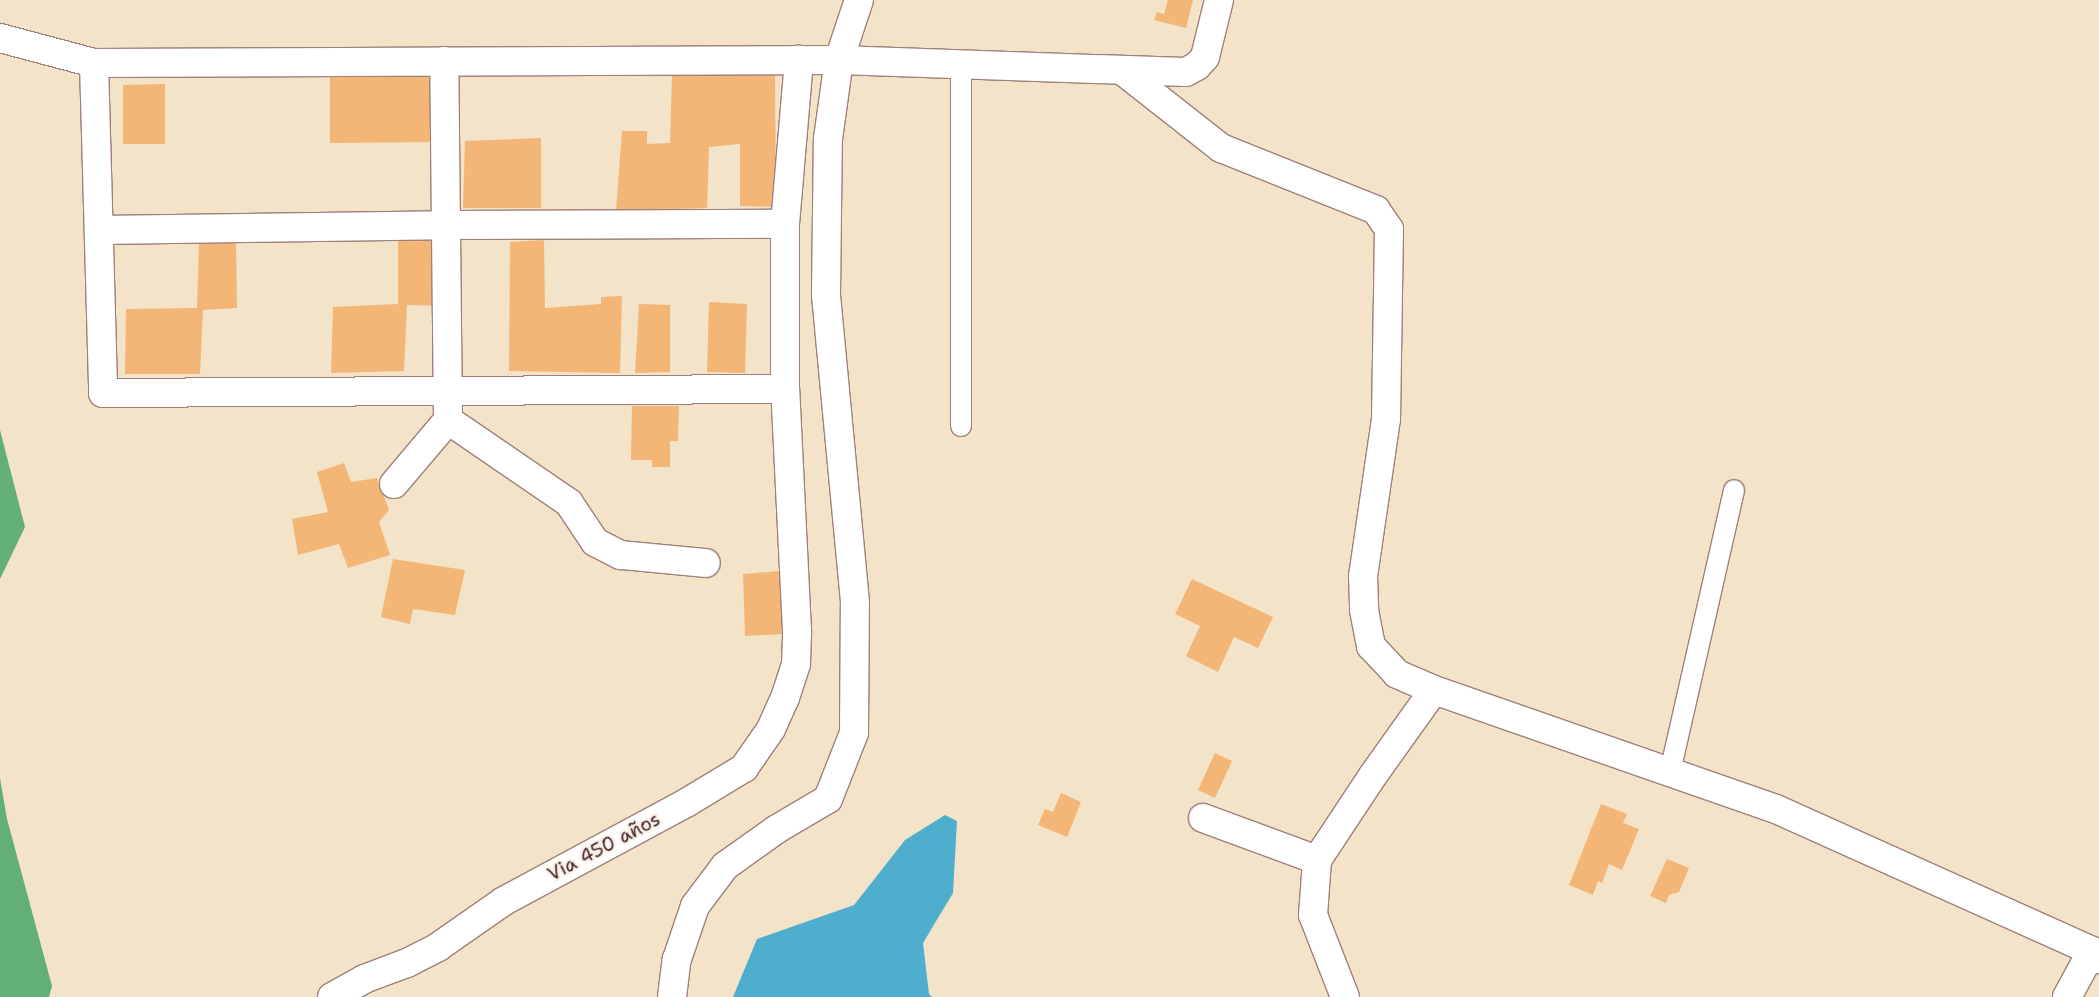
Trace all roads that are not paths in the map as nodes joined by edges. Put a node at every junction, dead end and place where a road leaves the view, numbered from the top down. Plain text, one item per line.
1 (859, 0) edge
2 (1219, 0) edge
3 (0, 38) edge
4 (799, 60) junction
5 (839, 60) junction
6 (444, 61) junction
7 (94, 63) junction
8 (961, 64) junction
9 (1123, 71) junction
10 (785, 224) junction
11 (444, 225) junction
12 (99, 230) junction
13 (785, 389) junction
14 (448, 391) junction
15 (448, 420) junction
16 (961, 426) dead end
17 (394, 484) dead end
18 (1734, 490) dead end
19 (706, 563) dead end
20 (1434, 690) junction
21 (1670, 772) junction
22 (1203, 818) dead end
23 (1317, 860) junction
24 (2096, 955) edge
25 (332, 997) edge
26 (672, 997) edge
27 (1345, 997) edge
28 (2067, 997) edge

1 - 5 street
2 - 9 street
3 - 7 street
4 - 5 street
4 - 6 street
4 - 10 street, Via 450 años
5 - 8 street
5 - 26 street
6 - 7 street
6 - 11 street
7 - 12 street
8 - 9 street
8 - 16 lane
9 - 20 street
10 - 11 street
10 - 13 street, Via 450 años
11 - 12 street
11 - 14 street
12 - 14 street
13 - 14 street
13 - 25 street, Via 450 años
14 - 15 street
15 - 17 street
15 - 19 street
18 - 21 lane
20 - 21 street
20 - 23 street
21 - 24 street
22 - 23 street
23 - 27 street
24 - 28 street

